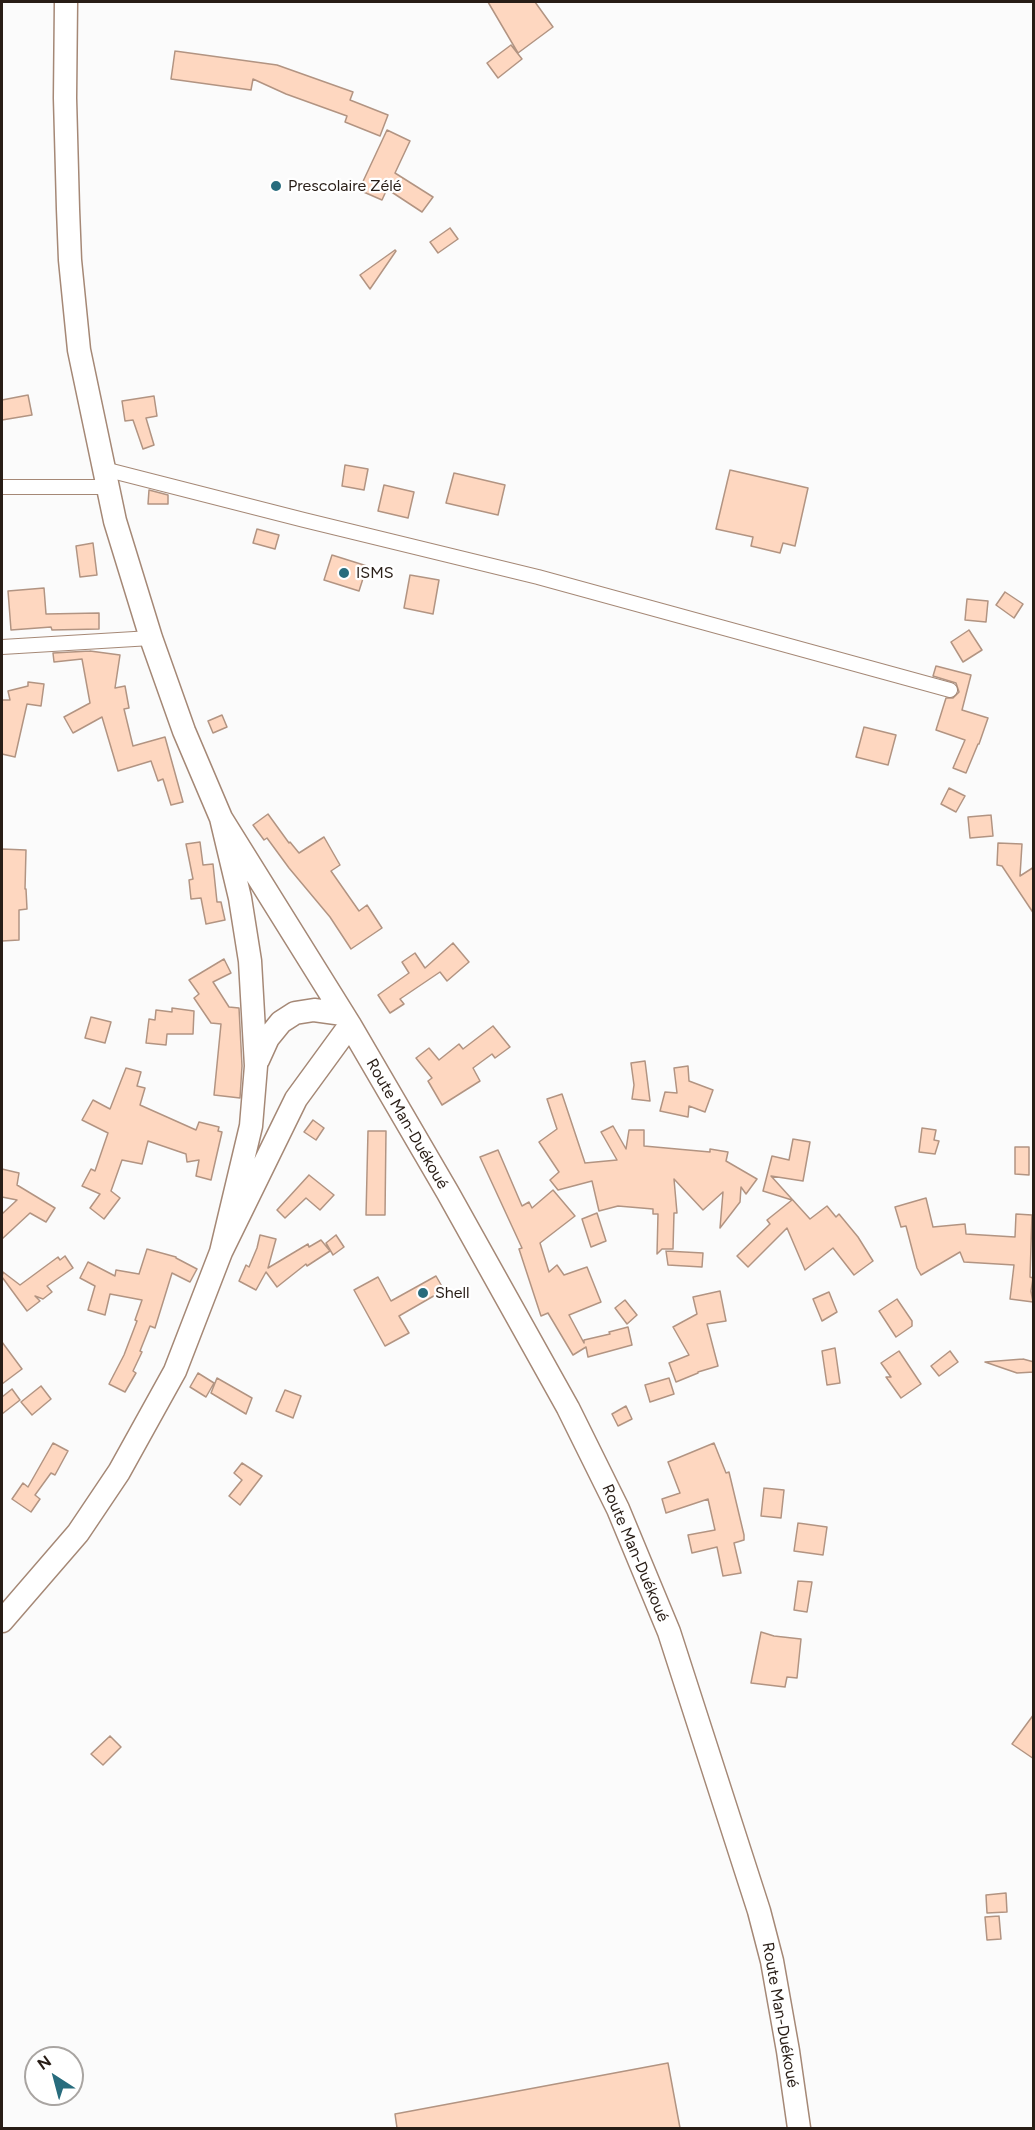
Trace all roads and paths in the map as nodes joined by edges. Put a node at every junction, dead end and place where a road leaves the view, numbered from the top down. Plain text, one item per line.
1 (66, 2) edge
2 (106, 478) junction
3 (2, 487) edge
4 (151, 638) junction
5 (2, 647) edge
6 (950, 690) dead end
7 (221, 818) junction
8 (346, 1019) junction
9 (256, 1065) junction
10 (221, 1252) junction
11 (4, 1615) edge
12 (799, 2128) edge

1 - 2 main road
2 - 3 street
2 - 4 main road
2 - 6 street
4 - 5 street
4 - 7 main road
7 - 8 main road, Route Man-Duékoué
7 - 9 main road
8 - 9 main road
8 - 10 main road
8 - 12 main road, Route Man-Duékoué
9 - 10 main road
10 - 11 main road

